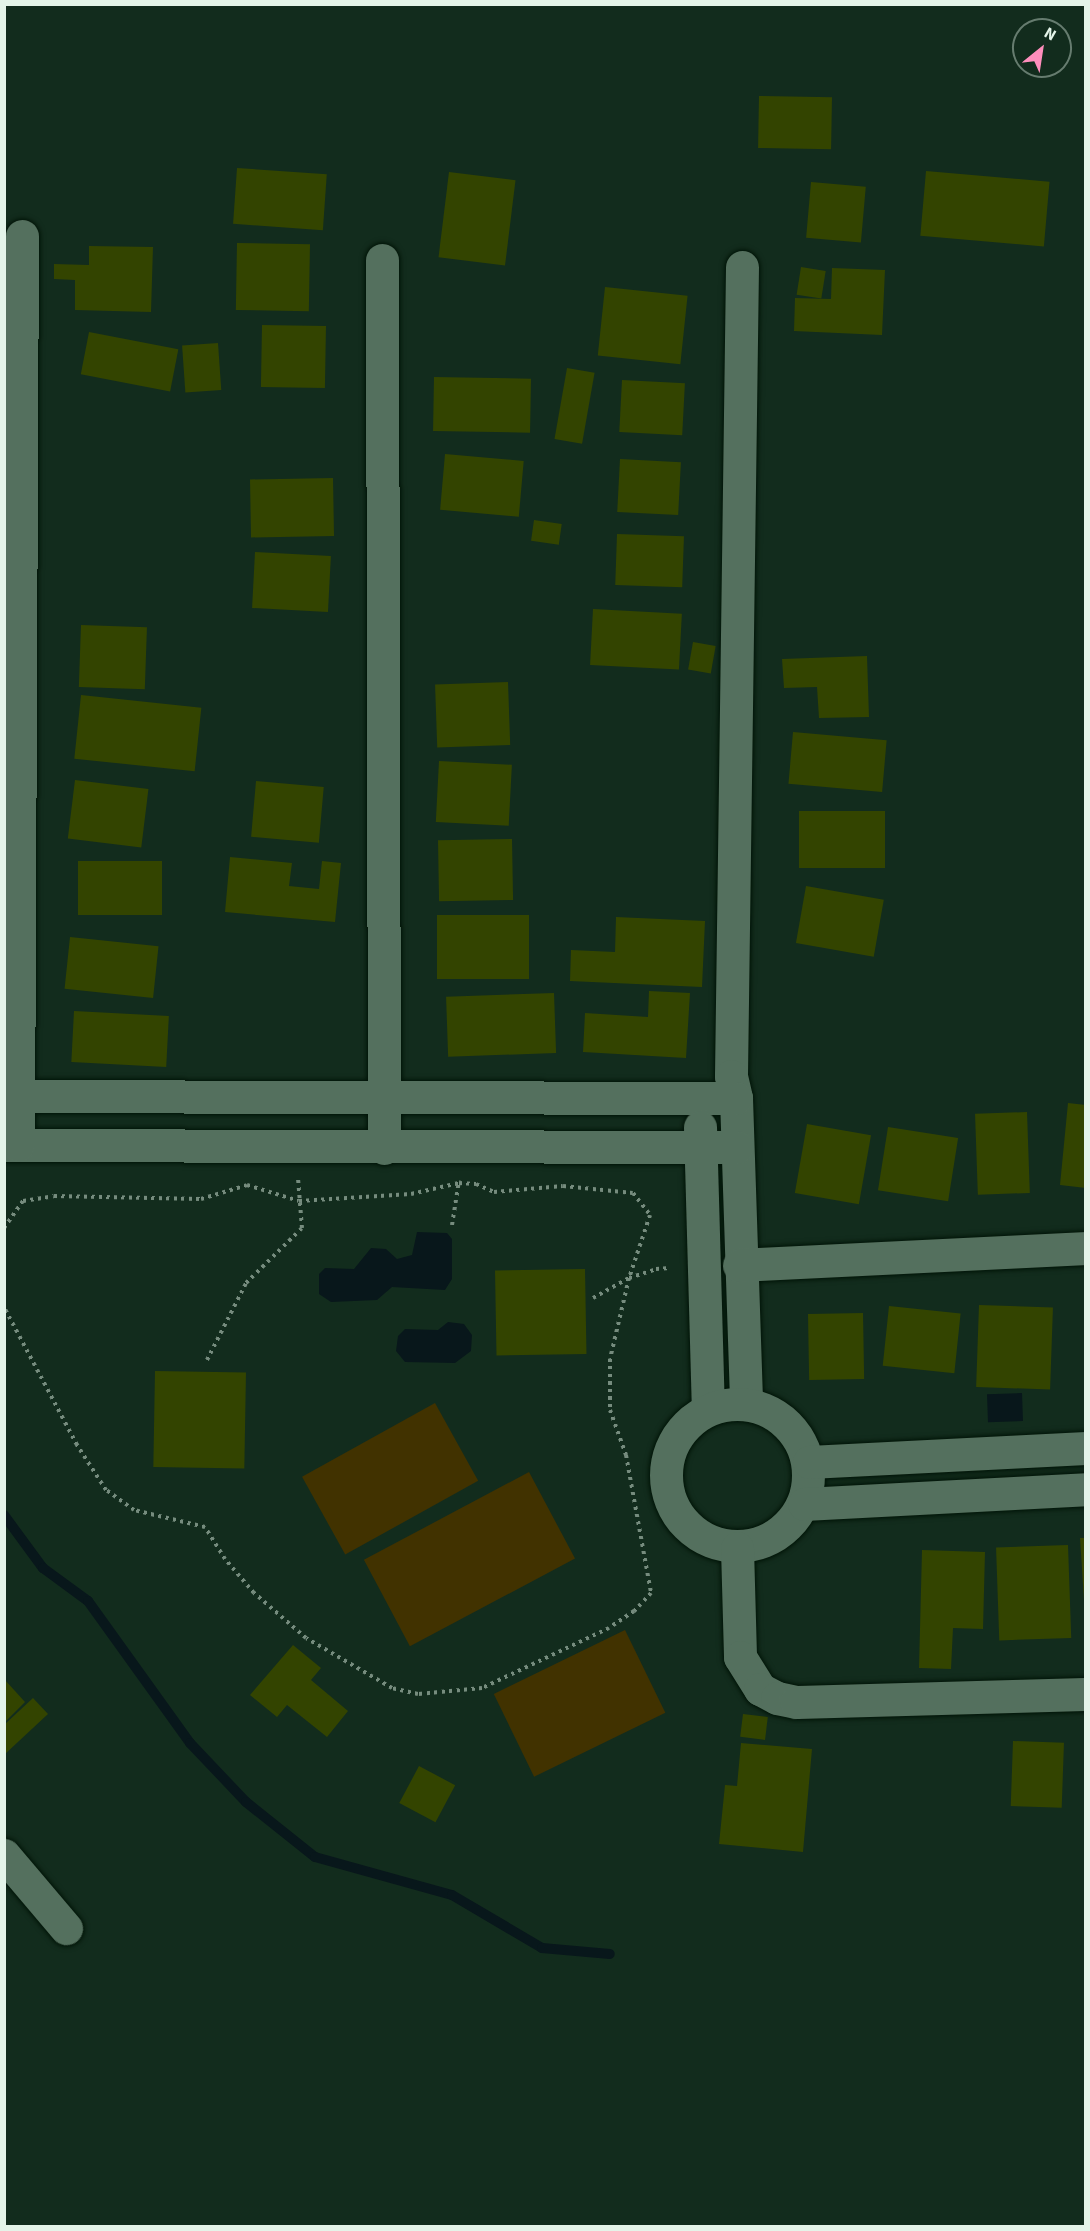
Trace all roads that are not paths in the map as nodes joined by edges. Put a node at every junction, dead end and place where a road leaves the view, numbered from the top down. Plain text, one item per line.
1 (22, 237) dead end
2 (382, 260) dead end
3 (742, 267) dead end
4 (734, 1087) junction
5 (11, 1096) edge
6 (698, 1099) junction
7 (384, 1100) junction
8 (11, 1145) edge
9 (737, 1147) junction
10 (384, 1148) junction
11 (700, 1148) junction
12 (1086, 1248) edge
13 (739, 1265) junction
14 (746, 1404) junction
15 (708, 1409) junction
16 (1086, 1448) edge
17 (808, 1462) junction
18 (1086, 1490) edge
19 (804, 1504) junction
20 (737, 1548) junction
21 (1086, 1694) edge
22 (4, 1856) edge
23 (66, 1928) dead end

1 - 5 street
2 - 7 street
3 - 4 street
4 - 6 street
4 - 9 street
5 - 7 street
5 - 8 street
6 - 7 street
6 - 11 street
7 - 10 street
8 - 10 street
9 - 11 street
9 - 13 street
10 - 11 street
11 - 15 street
12 - 13 street
13 - 14 street
14 - 15 street
14 - 17 street
15 - 20 street
16 - 17 street
17 - 19 street
18 - 19 street
19 - 20 street
20 - 21 street
22 - 23 street

